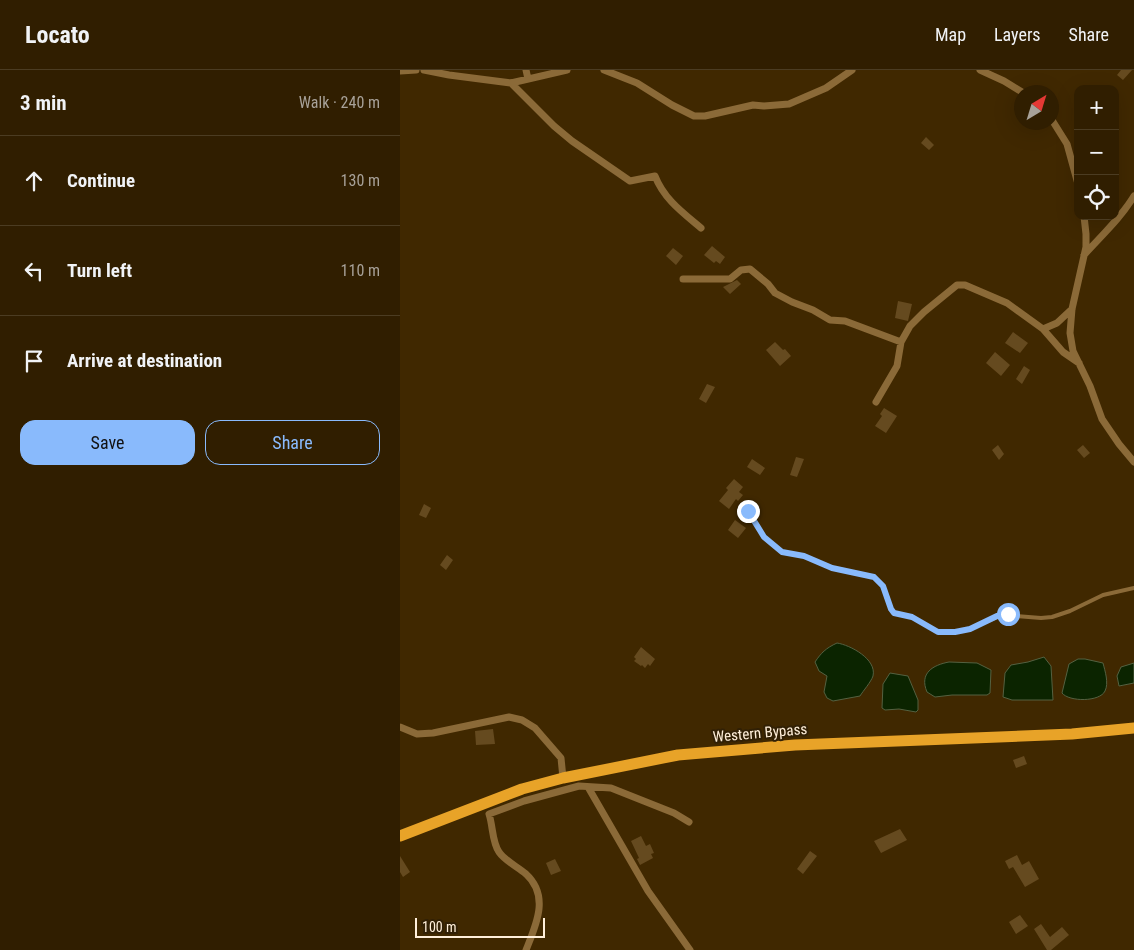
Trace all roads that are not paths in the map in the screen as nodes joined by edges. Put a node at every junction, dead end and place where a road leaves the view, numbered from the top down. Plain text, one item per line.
1 (416, 70) edge
2 (424, 70) edge
3 (526, 70) edge
4 (567, 70) edge
5 (604, 70) edge
6 (852, 70) edge
7 (980, 70) edge
8 (400, 71) edge
9 (528, 79) junction
10 (512, 83) junction
11 (1014, 87) edge
12 (1059, 130) edge
13 (1076, 175) edge
14 (1134, 196) edge
15 (1084, 220) edge
16 (701, 228) dead end
17 (1084, 256) junction
18 (683, 279) dead end
19 (1072, 309) junction
20 (1043, 329) junction
21 (901, 342) junction
22 (1079, 364) junction
23 (876, 402) dead end
24 (1134, 462) edge
25 (748, 511) dead end
26 (1134, 588) edge
27 (400, 727) edge
28 (1134, 728) edge
29 (563, 778) junction
30 (588, 787) junction
31 (689, 822) dead end
32 (400, 836) edge
33 (526, 950) edge
34 (690, 950) edge

1 - 8 street
2 - 10 street
3 - 9 street
4 - 9 street
5 - 6 street
7 - 11 street
9 - 10 street
10 - 16 street
12 - 13 street
14 - 17 street
15 - 17 street
17 - 19 street
18 - 21 street
19 - 20 street
19 - 22 street
20 - 21 street
20 - 22 street
21 - 23 street
22 - 24 street
25 - 26 lane
27 - 29 street
28 - 29 main road, Western Bypass
29 - 32 main road, Western Bypass
30 - 31 street
30 - 33 street
30 - 34 street

